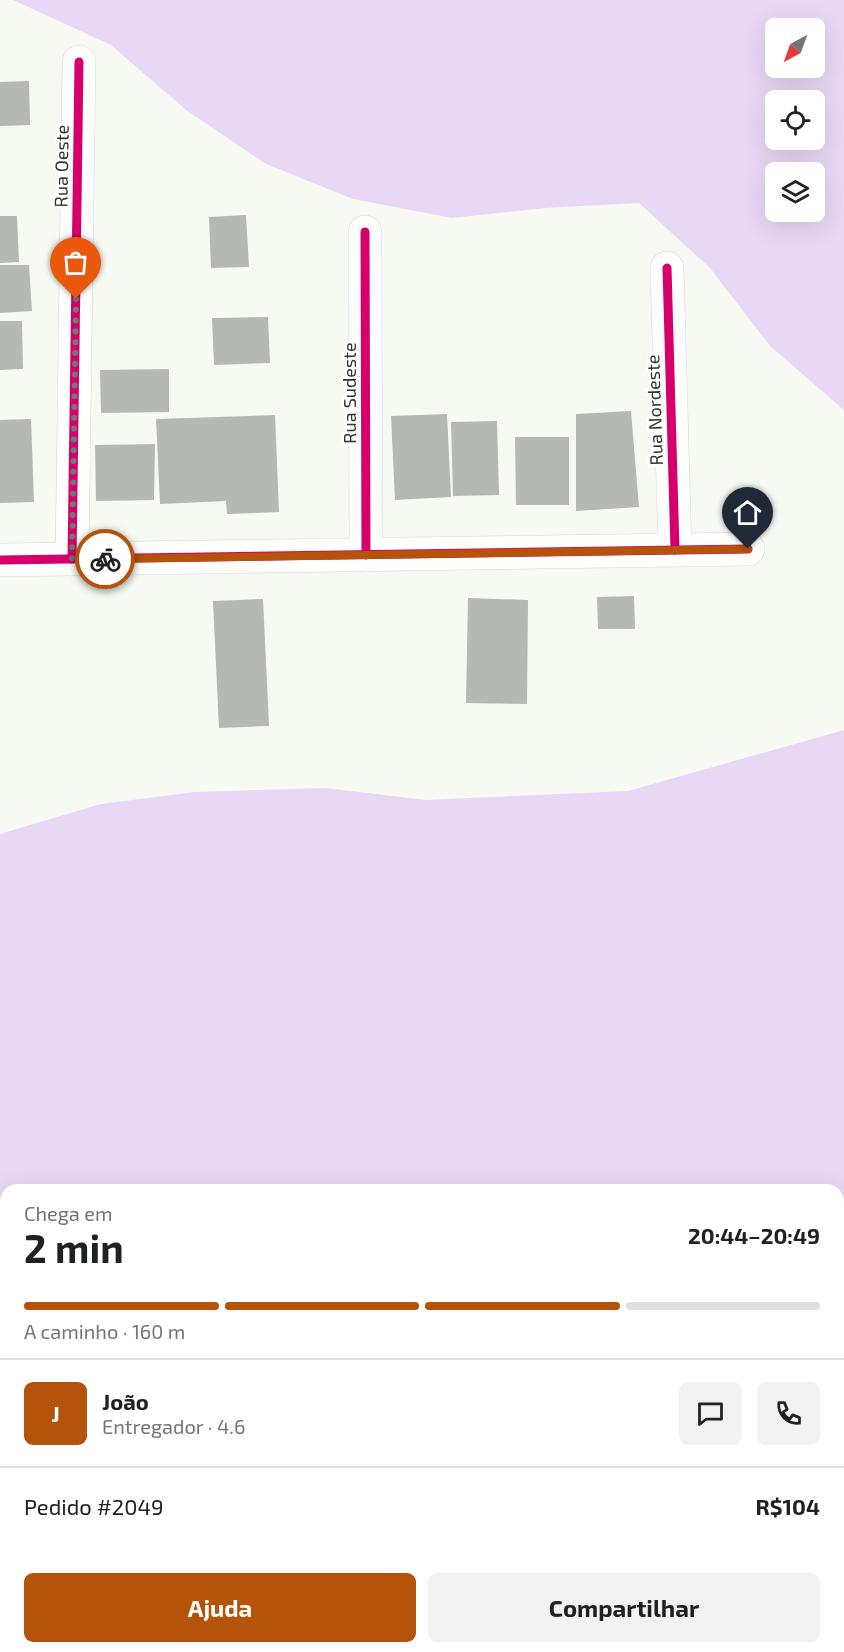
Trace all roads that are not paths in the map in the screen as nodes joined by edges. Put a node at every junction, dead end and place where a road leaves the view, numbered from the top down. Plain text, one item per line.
1 (79, 62) dead end
2 (366, 232) dead end
3 (667, 268) dead end
4 (748, 549) dead end
5 (675, 550) junction
6 (366, 555) junction
7 (72, 559) junction
8 (0, 560) edge

1 - 7 street, Rua Oeste
2 - 6 street, Rua Sudeste
3 - 5 street, Rua Nordeste
4 - 5 street
5 - 6 street
6 - 7 street
7 - 8 street

